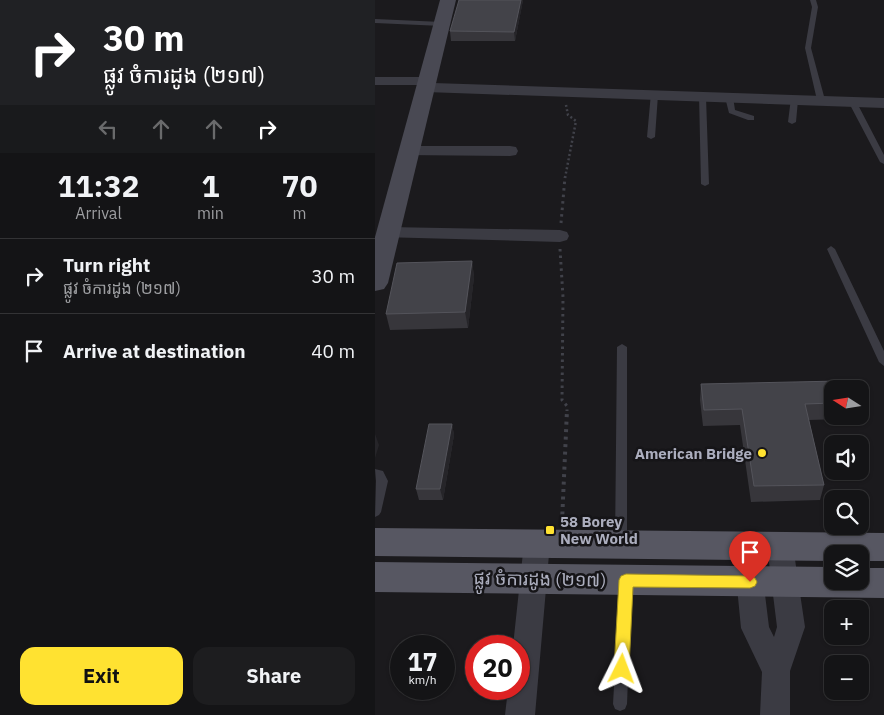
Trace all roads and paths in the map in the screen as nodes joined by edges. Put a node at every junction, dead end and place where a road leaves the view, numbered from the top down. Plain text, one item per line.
1 (448, 0) edge
2 (813, 0) edge
3 (375, 21) edge
4 (442, 24) junction
5 (375, 81) edge
6 (427, 84) junction
7 (568, 92) junction
8 (654, 95) junction
9 (702, 97) junction
10 (729, 97) junction
11 (793, 100) junction
12 (821, 100) junction
13 (852, 102) junction
14 (884, 102) edge
15 (751, 118) dead end
16 (792, 122) dead end
17 (651, 138) dead end
18 (509, 151) dead end
19 (409, 152) junction
20 (884, 162) edge
21 (705, 184) dead end
22 (385, 232) edge
23 (559, 236) junction
24 (831, 249) dead end
25 (375, 283) edge
26 (622, 347) dead end
27 (884, 362) edge
28 (375, 473) edge
29 (375, 512) edge
30 (375, 542) edge
31 (549, 544) junction
32 (621, 544) junction
33 (746, 546) junction
34 (780, 546) junction
35 (884, 547) edge
36 (375, 578) edge
37 (533, 579) junction
38 (626, 580) junction
39 (750, 582) junction
40 (787, 582) junction
41 (884, 583) edge
42 (776, 670) junction
43 (620, 704) dead end
44 (520, 715) edge
45 (775, 715) edge

1 - 4 street
2 - 12 lane
3 - 4 lane
4 - 6 street
5 - 6 street
6 - 7 street
6 - 19 street
7 - 8 street
7 - 23 path
8 - 9 street
8 - 17 lane
9 - 10 street
9 - 21 lane
10 - 11 street
10 - 15 lane
11 - 12 street
11 - 16 lane
12 - 13 street
13 - 14 street
13 - 20 lane
18 - 19 street
19 - 22 street
22 - 23 street
22 - 25 street
23 - 31 path
24 - 27 lane
26 - 32 lane
28 - 29 lane
30 - 31 main road
31 - 32 main road
31 - 37 street
32 - 33 main road
33 - 34 main road
33 - 39 street
34 - 35 main road
34 - 40 street
36 - 37 main road, ផ្លូវ ចំការដូង (២១៧)
37 - 38 main road, ផ្លូវ ចំការដូង (២១៧)
37 - 44 street
38 - 39 main road, ផ្លូវ ចំការដូង (២១៧)
38 - 43 lane
39 - 40 main road, ផ្លូវ ចំការដូង (២១៧)
39 - 42 street
40 - 41 main road, ផ្លូវ ចំការដូង (២១៧)
40 - 42 street
42 - 45 street

